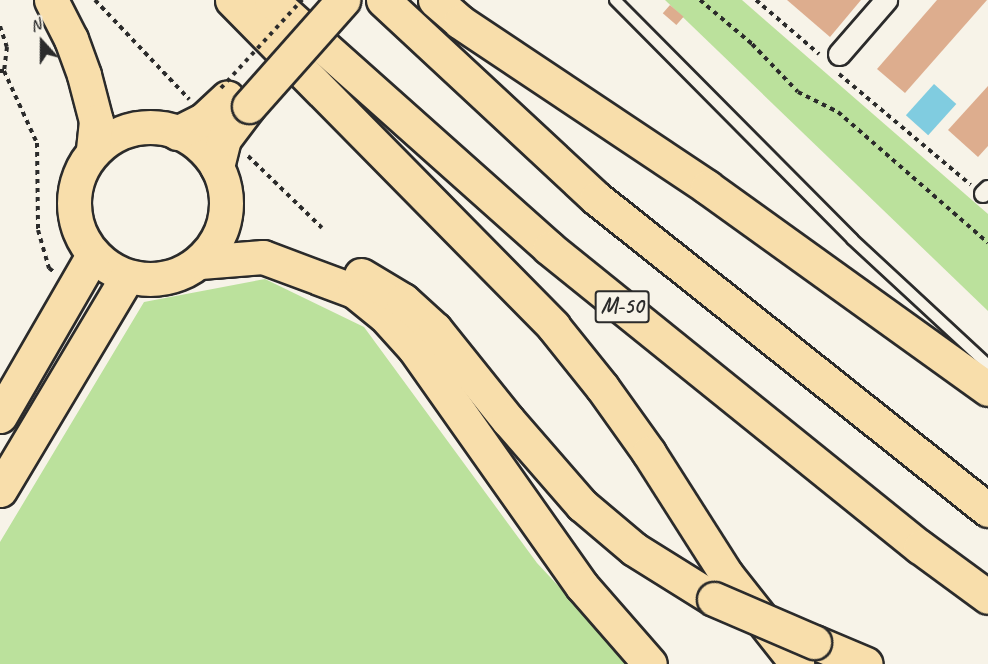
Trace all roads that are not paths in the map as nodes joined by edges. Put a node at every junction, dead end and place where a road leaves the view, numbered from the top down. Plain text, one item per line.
1 (51, 0) edge
2 (232, 0) edge
3 (271, 0) edge
4 (314, 0) edge
5 (343, 0) edge
6 (383, 0) edge
7 (435, 0) edge
8 (615, 0) edge
9 (886, 0) edge
10 (833, 61) road end
11 (222, 98) junction
12 (177, 133) junction
13 (93, 148) junction
14 (217, 167) junction
15 (93, 255) junction
16 (263, 256) junction
17 (200, 262) junction
18 (127, 277) junction
19 (988, 365) edge
20 (988, 389) edge
21 (0, 416) edge
22 (0, 490) edge
23 (988, 510) edge
24 (988, 597) edge
25 (806, 653) edge
26 (650, 664) edge
27 (866, 664) edge

1 - 13 main road
2 - 25 main road
3 - 24 main road, M-50
4 - 11 main road
5 - 11 main road, bridge
6 - 23 main road
7 - 20 main road
8 - 19 lane
9 - 10 street
11 - 12 main road
11 - 14 main road
12 - 13 main road
12 - 14 main road
13 - 15 main road
14 - 17 main road
15 - 18 main road
15 - 21 main road
16 - 17 main road
16 - 25 main road, bridge
16 - 26 main road
17 - 18 main road
18 - 22 main road
25 - 27 main road

